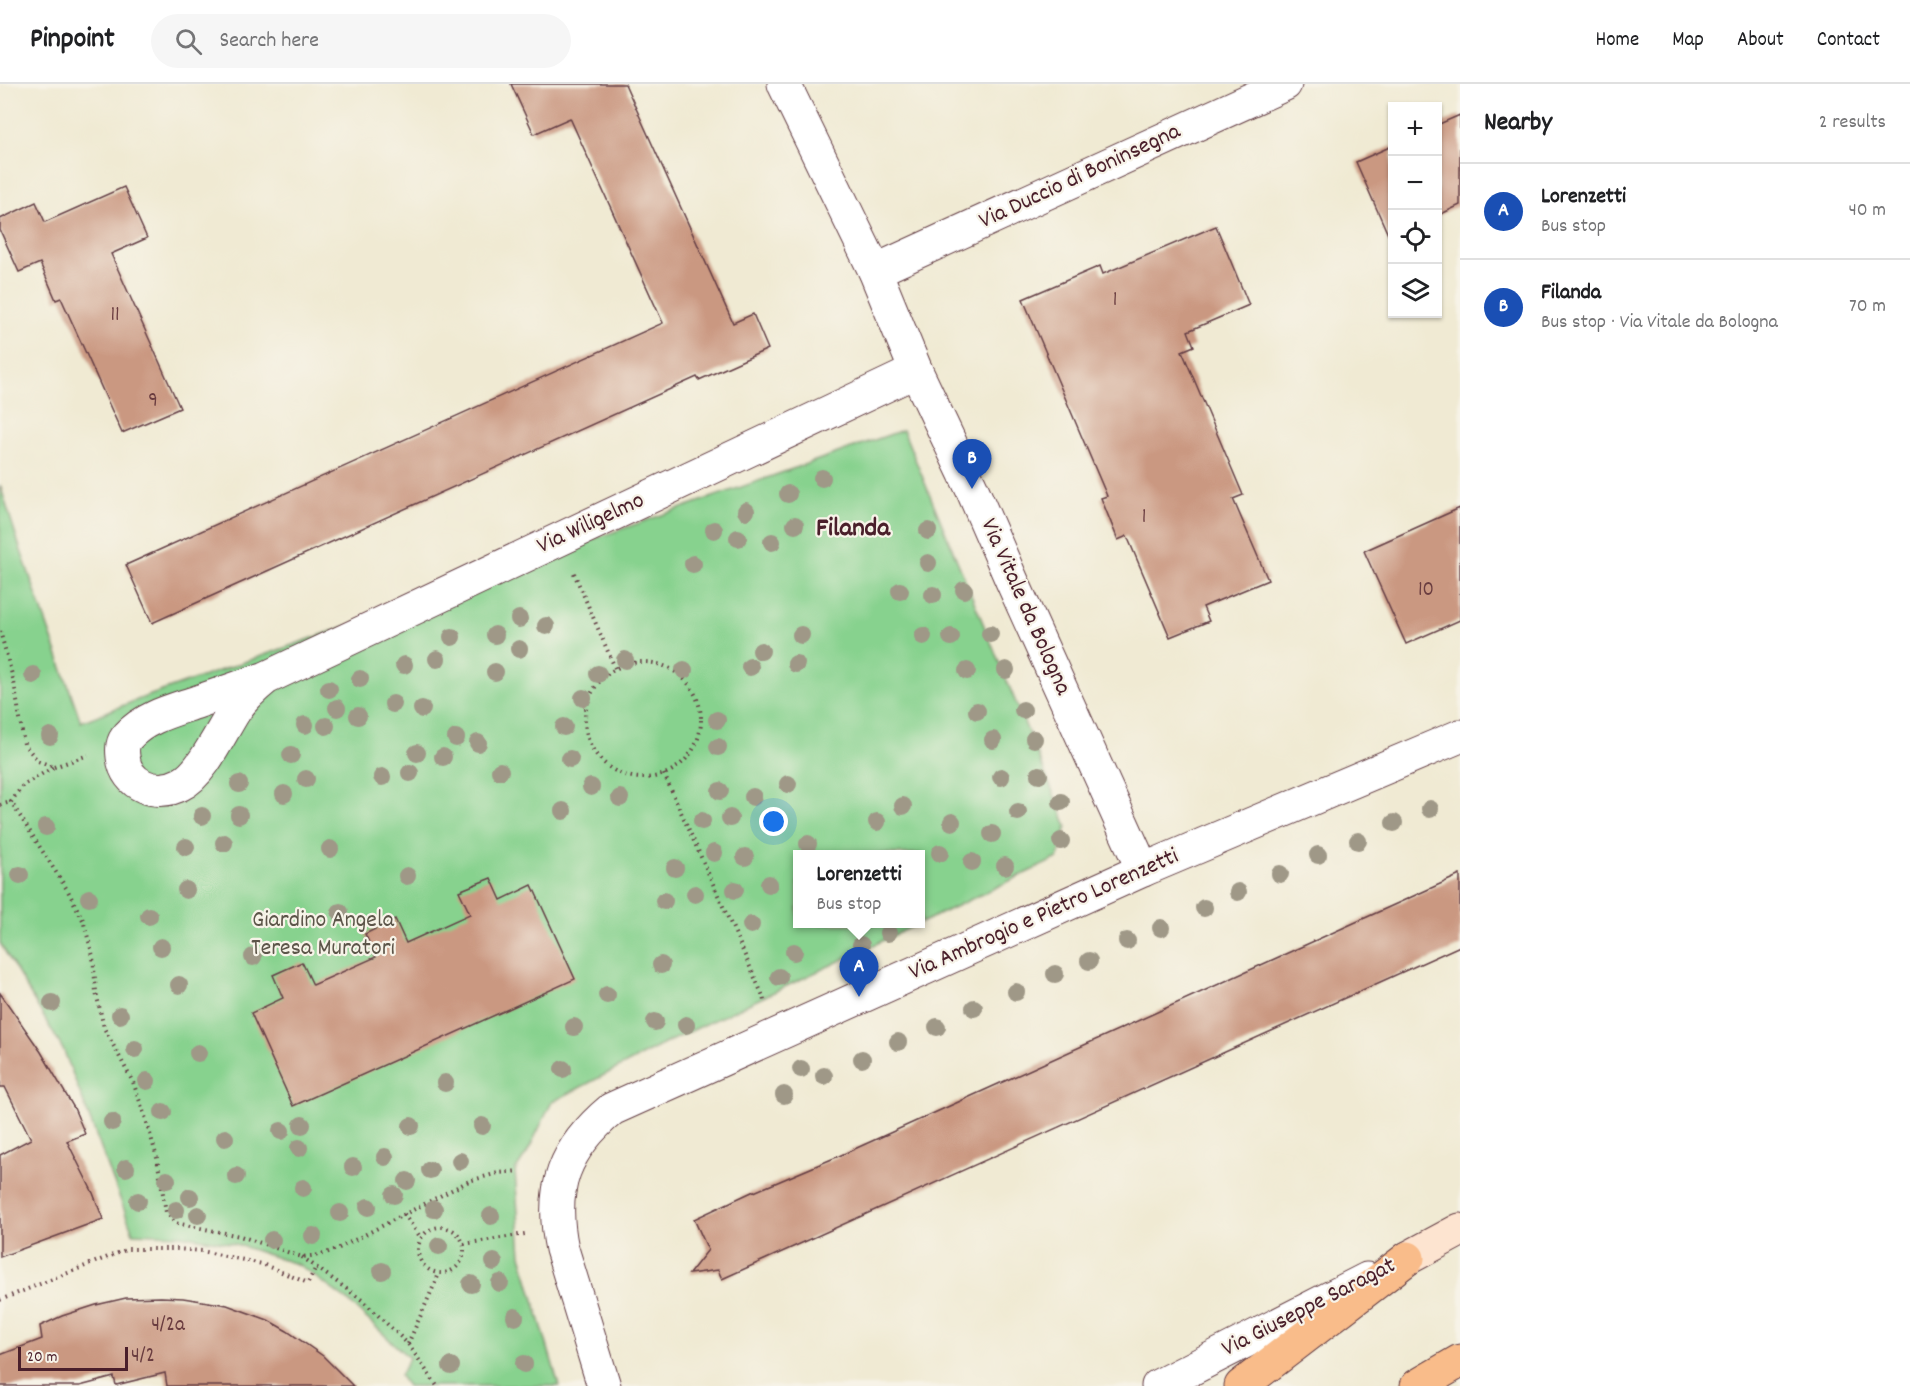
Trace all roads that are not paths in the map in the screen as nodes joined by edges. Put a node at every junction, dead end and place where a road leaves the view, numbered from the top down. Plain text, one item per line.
1 (784, 84) edge
2 (1284, 84) edge
3 (875, 271) junction
4 (916, 371) junction
5 (266, 678) dead end
6 (1460, 736) edge
7 (1143, 870) junction
8 (1460, 1230) edge
9 (1408, 1258) junction
10 (1460, 1361) edge
11 (604, 1386) edge
12 (1158, 1386) edge
13 (1241, 1386) edge
14 (1417, 1386) edge

1 - 3 street, Via Vitale da Bologna
2 - 3 street, Via Duccio di Boninsegna
3 - 4 street, Via Vitale da Bologna
4 - 5 street, Via Wiligelmo
4 - 7 street, Via Vitale da Bologna
6 - 7 street, Via Ambrogio e Pietro Lorenzetti
7 - 11 street, Via Ambrogio e Pietro Lorenzetti
8 - 9 main road, Via Giuseppe Saragat
9 - 12 street, Via Giuseppe Saragat
9 - 13 highway
10 - 14 highway

